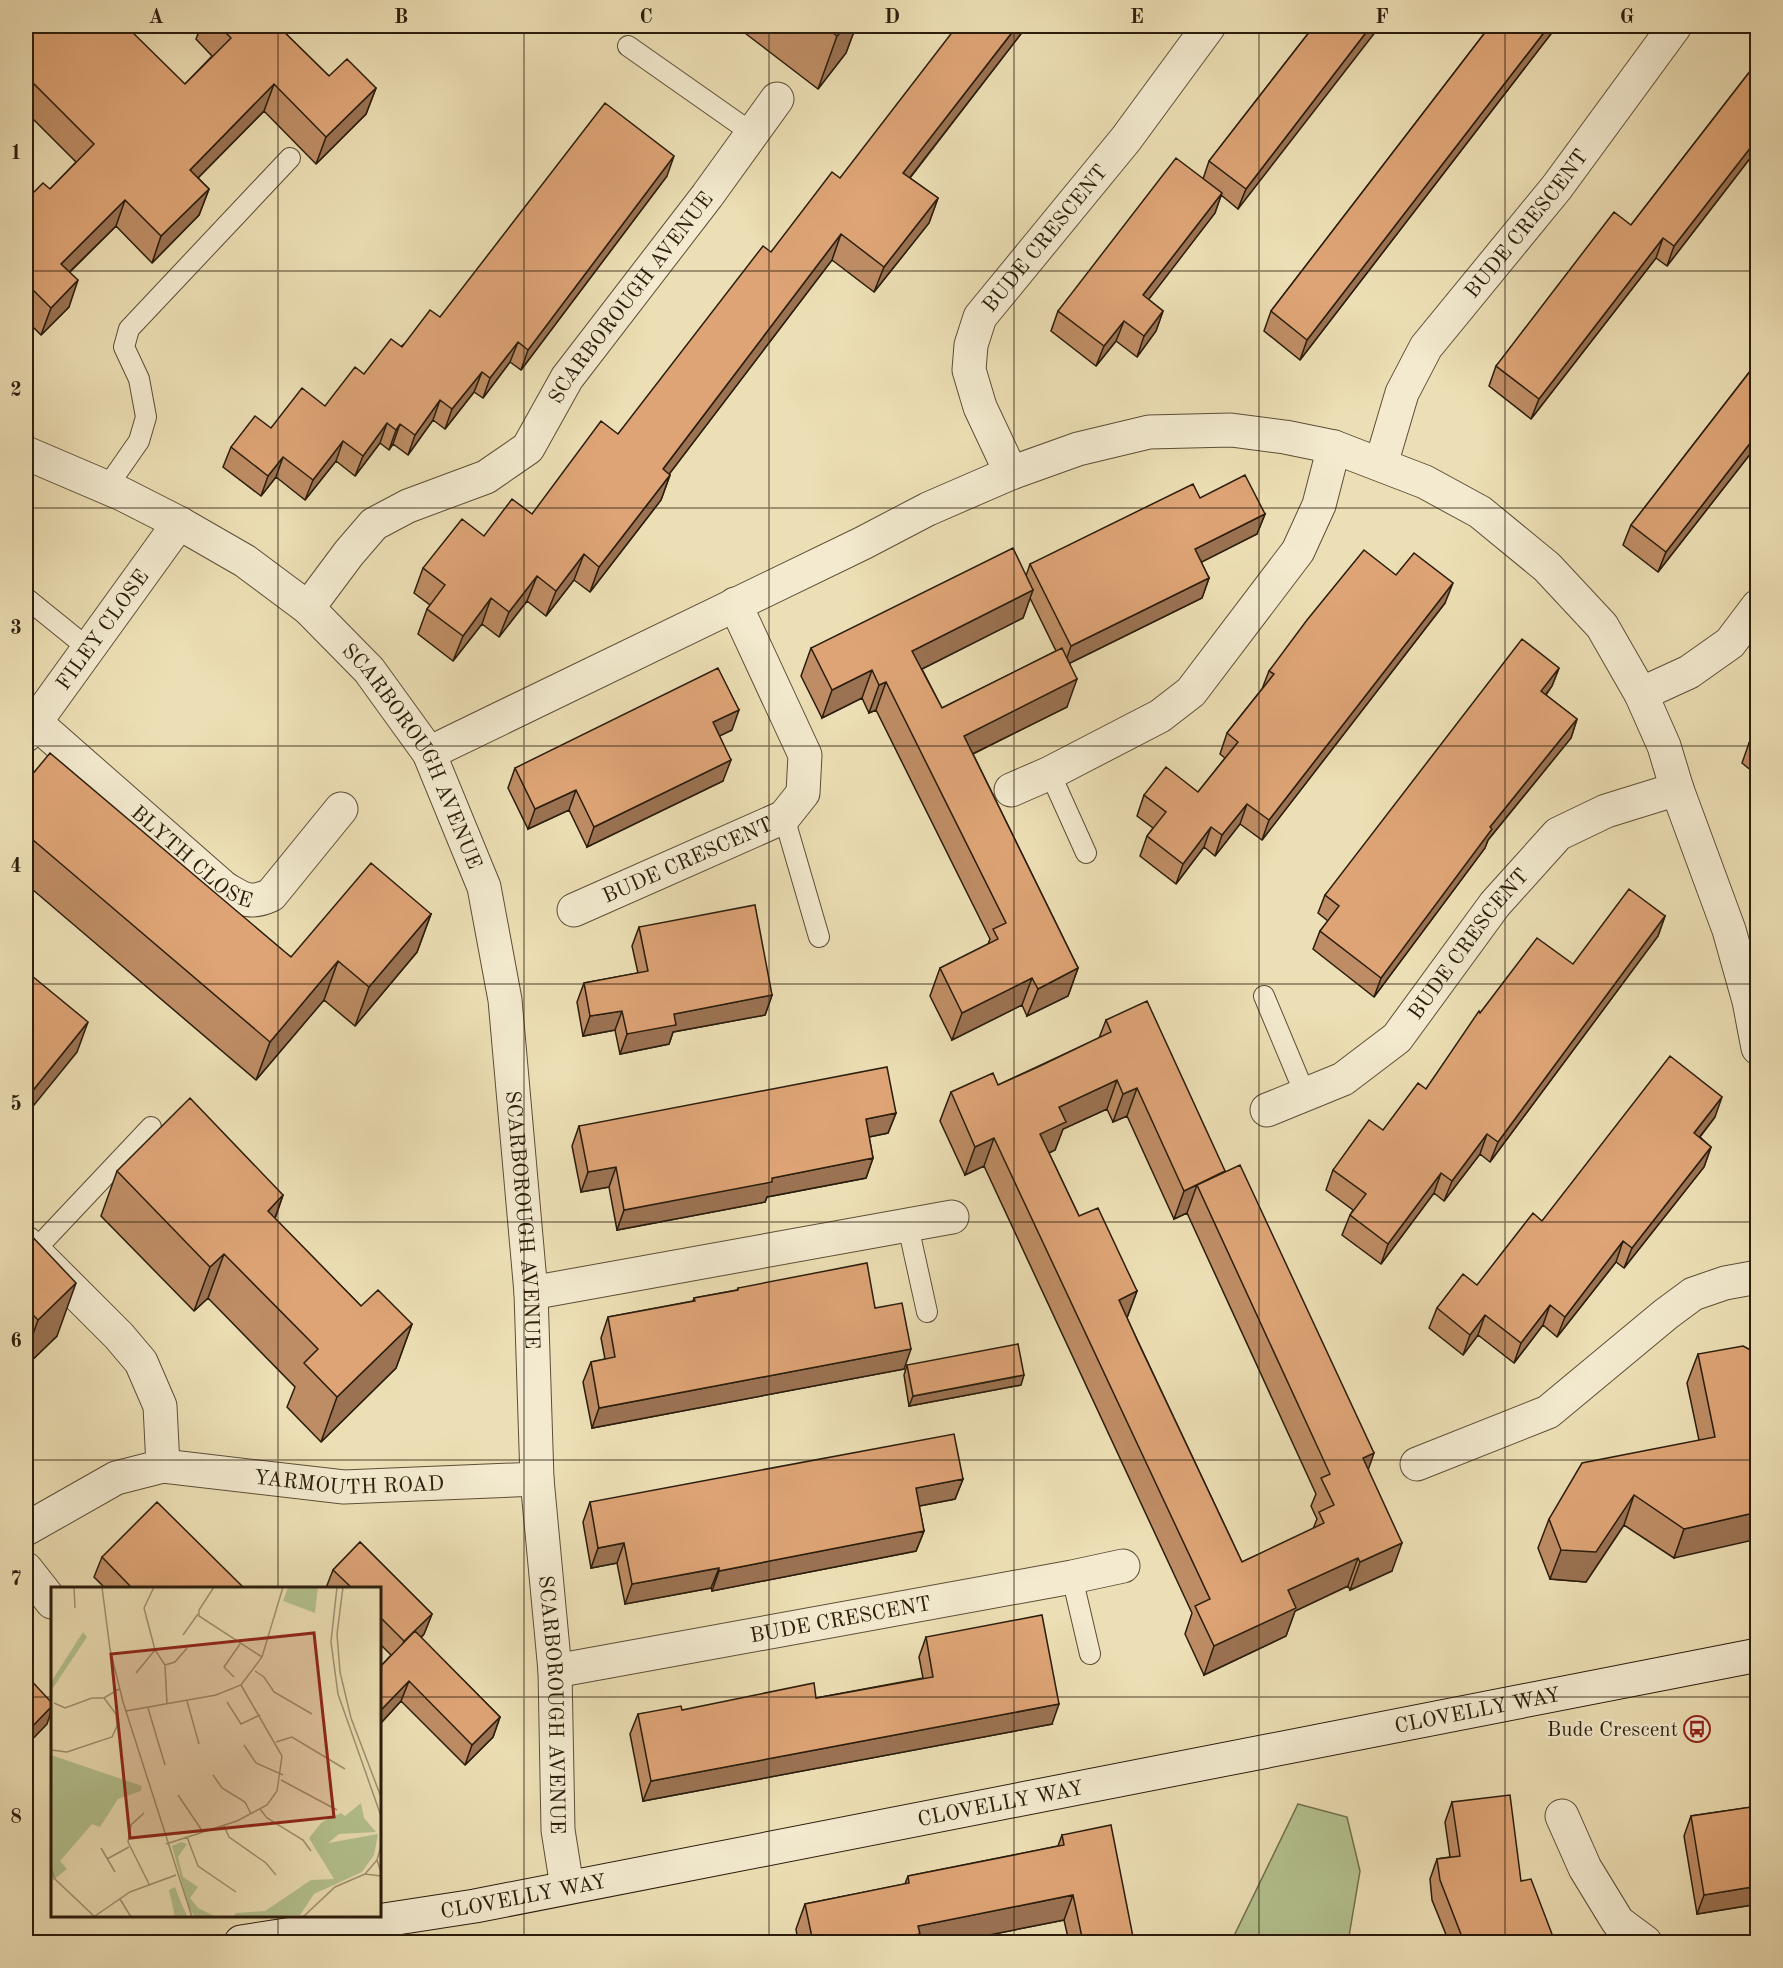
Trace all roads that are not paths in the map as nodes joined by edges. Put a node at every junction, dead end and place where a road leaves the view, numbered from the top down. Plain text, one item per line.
1 (1209, 26) edge
2 (1675, 26) edge
3 (628, 46) dead end
4 (777, 99) dead end
5 (752, 133) junction
6 (290, 158) dead end
7 (1334, 447) junction
8 (26, 453) edge
9 (1381, 464) junction
10 (1011, 473) junction
11 (107, 487) junction
12 (179, 523) junction
13 (26, 598) edge
14 (735, 604) junction
15 (1758, 606) edge
16 (308, 608) junction
17 (89, 649) junction
18 (1641, 694) junction
19 (31, 729) edge
20 (429, 753) junction
21 (1050, 772) junction
22 (1677, 789) junction
23 (1011, 790) dead end
24 (341, 809) dead end
25 (784, 817) junction
26 (1086, 852) dead end
27 (574, 910) dead end
28 (819, 937) dead end
29 (1264, 996) dead end
30 (1758, 1048) edge
31 (1305, 1094) junction
32 (1267, 1110) dead end
33 (151, 1127) dead end
34 (952, 1217) dead end
35 (908, 1226) junction
36 (30, 1247) edge
37 (1758, 1277) edge
38 (531, 1293) junction
39 (927, 1312) dead end
40 (1417, 1464) dead end
41 (163, 1466) junction
42 (537, 1479) junction
43 (26, 1529) edge
44 (1124, 1566) dead end
45 (26, 1569) edge
46 (1072, 1577) junction
47 (51, 1601) edge
48 (1090, 1654) dead end
49 (1758, 1655) edge
50 (555, 1671) junction
51 (1562, 1816) dead end
52 (567, 1887) junction
53 (343, 1935) edge
54 (241, 1942) edge
55 (1645, 1942) edge

1 - 10 street, BUDE CRESCENT
2 - 9 street, BUDE CRESCENT
3 - 5 lane
4 - 5 street, SCARBOROUGH AVENUE
5 - 16 street, SCARBOROUGH AVENUE
6 - 11 lane
7 - 9 street
7 - 10 street
7 - 21 street
8 - 11 street, SCARBOROUGH AVENUE
9 - 18 street
10 - 14 street
11 - 12 street, SCARBOROUGH AVENUE
12 - 16 street, SCARBOROUGH AVENUE
12 - 17 street, FILEY CLOSE
13 - 17 lane
14 - 20 street
14 - 25 street, BUDE CRESCENT
15 - 18 street
16 - 20 street, SCARBOROUGH AVENUE
17 - 19 street, FILEY CLOSE
18 - 22 street
19 - 24 street, BLYTH CLOSE
20 - 38 street, SCARBOROUGH AVENUE
21 - 23 street
21 - 26 lane
22 - 30 street
22 - 31 street, BUDE CRESCENT
25 - 27 street, BUDE CRESCENT
25 - 28 lane
29 - 31 lane
31 - 32 street, BUDE CRESCENT
33 - 36 lane
34 - 35 street
35 - 38 street
35 - 39 lane
36 - 41 street
37 - 40 street
38 - 42 street, SCARBOROUGH AVENUE
41 - 42 street, YARMOUTH ROAD
41 - 43 street, YARMOUTH ROAD
42 - 50 street, SCARBOROUGH AVENUE
44 - 46 street, BUDE CRESCENT
45 - 47 street
46 - 48 lane
46 - 50 street, BUDE CRESCENT
49 - 52 street, CLOVELLY WAY
50 - 52 street, SCARBOROUGH AVENUE
51 - 55 street
52 - 53 street, CLOVELLY WAY
53 - 54 street, CLOVELLY WAY

